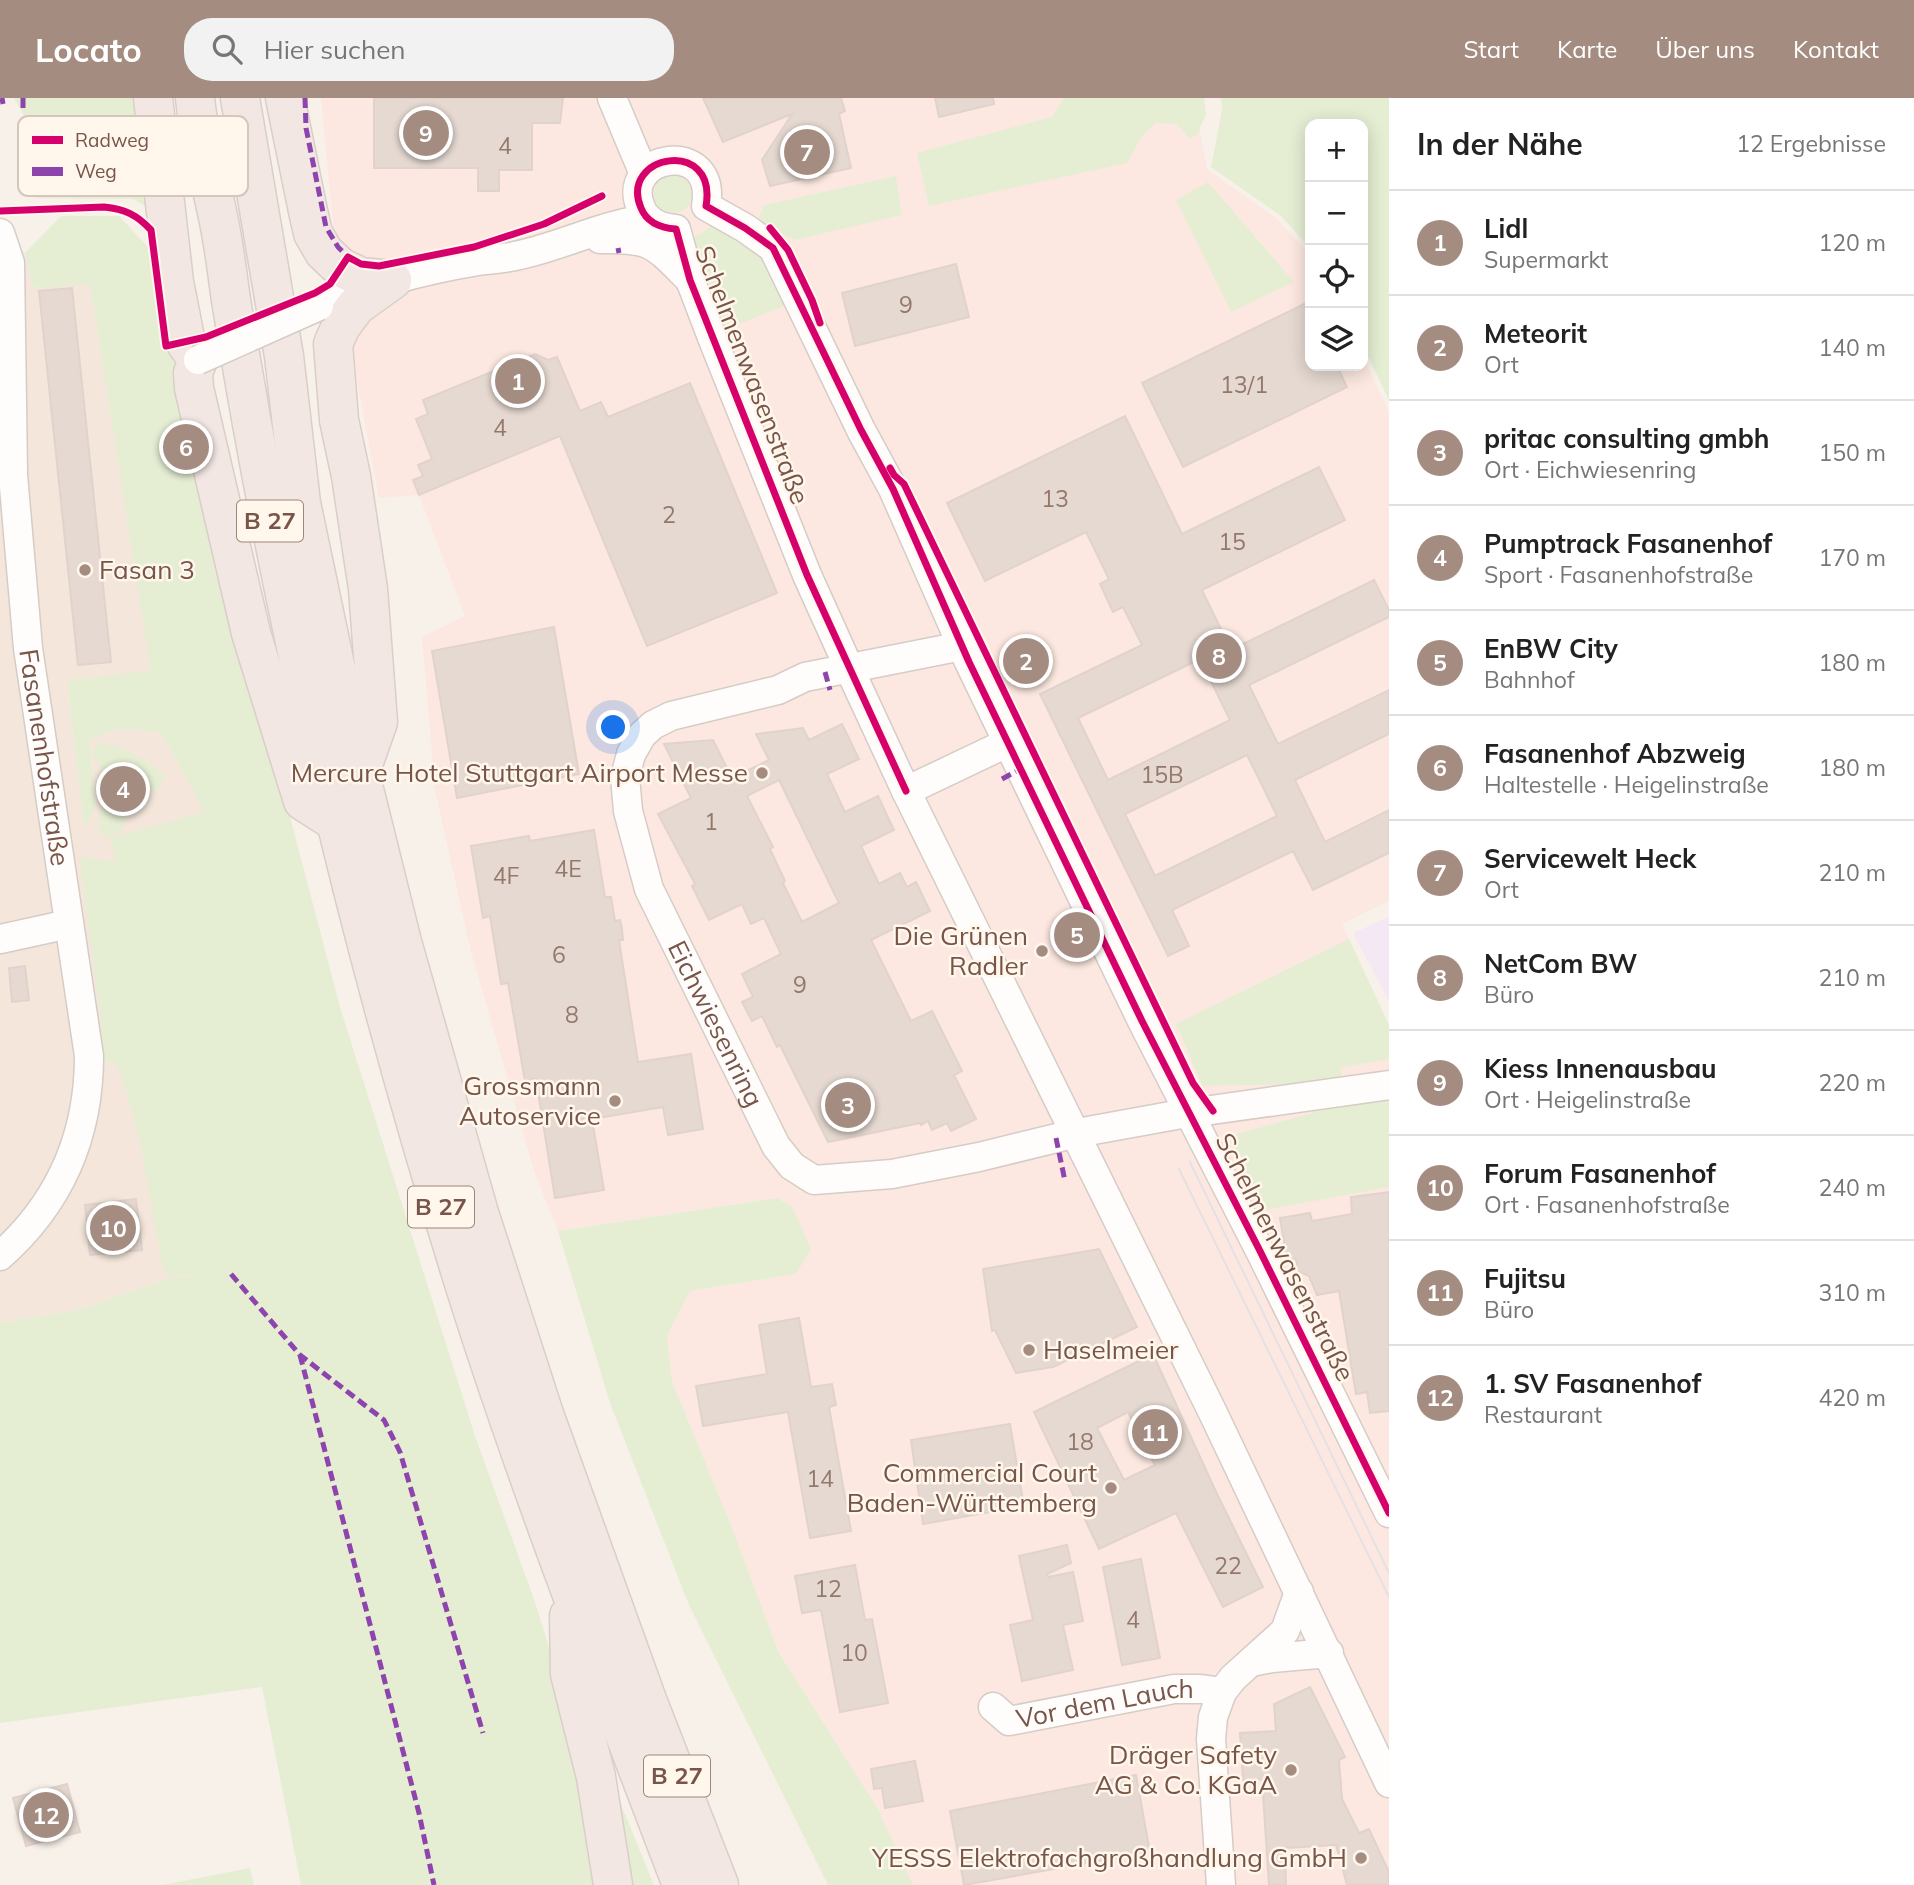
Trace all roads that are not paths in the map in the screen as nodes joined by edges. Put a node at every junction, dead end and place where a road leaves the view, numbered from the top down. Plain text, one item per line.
1 (153, 98) edge
2 (194, 98) edge
3 (240, 98) edge
4 (285, 98) edge
5 (612, 98) edge
6 (155, 116) edge
7 (196, 116) edge
8 (243, 116) edge
9 (622, 124) junction
10 (248, 145) edge
11 (673, 159) junction
12 (164, 196) edge
13 (213, 196) edge
14 (643, 197) junction
15 (0, 233) edge
16 (575, 239) junction
17 (477, 262) junction
18 (391, 280) junction
19 (690, 280) junction
20 (198, 360) junction
21 (966, 654) junction
22 (854, 677) junction
23 (1007, 743) junction
24 (360, 773) junction
25 (906, 791) junction
26 (336, 822) junction
27 (69, 923) junction
28 (0, 939) edge
29 (1389, 1085) edge
30 (1190, 1114) junction
31 (1077, 1133) junction
32 (0, 1256) edge
33 (1389, 1513) edge
34 (568, 1586) junction
35 (1299, 1592) junction
36 (1329, 1653) junction
37 (1251, 1662) junction
38 (1222, 1692) junction
39 (993, 1707) dead end
40 (1389, 1783) edge
41 (713, 1868) edge
42 (613, 1885) edge
43 (682, 1885) edge
44 (729, 1885) edge
45 (1221, 1885) edge

1 - 6 highway
2 - 7 highway, B 27
3 - 8 highway, B 27
4 - 18 highway
5 - 9 street
9 - 11 street, Schelmenwasenstraße
9 - 14 street
10 - 24 highway, B 27
11 - 14 street
11 - 21 street, Schelmenwasenstraße
12 - 20 highway
13 - 26 highway, B 27
14 - 16 street
14 - 17 street
14 - 19 street, Schelmenwasenstraße
15 - 27 street, Fasanenhofstraße
16 - 17 street
16 - 19 street
17 - 18 street
18 - 20 street, bridge
18 - 24 highway
19 - 22 street, Schelmenwasenstraße
20 - 26 highway
21 - 22 street, Eichwiesenring
21 - 23 street, Schelmenwasenstraße
22 - 25 street, Schelmenwasenstraße
22 - 31 street, Eichwiesenring
23 - 25 street
23 - 30 street, Schelmenwasenstraße
24 - 41 highway, B 27
25 - 31 street, Schelmenwasenstraße
26 - 34 highway, B 27
27 - 28 street
27 - 32 street, Fasanenhofstraße
29 - 30 street, Eichwiesenring
30 - 31 street, Eichwiesenring
30 - 33 street, Schelmenwasenstraße
31 - 35 street, Schelmenwasenstraße
34 - 42 highway
34 - 43 highway, B 27
35 - 36 street, Schelmenwasenstraße
35 - 37 street, Vor dem Lauch
36 - 37 street
36 - 40 street, Schelmenwasenstraße
37 - 38 street, Vor dem Lauch
38 - 39 street, Vor dem Lauch
38 - 45 street, Vor dem Lauch
41 - 44 highway

